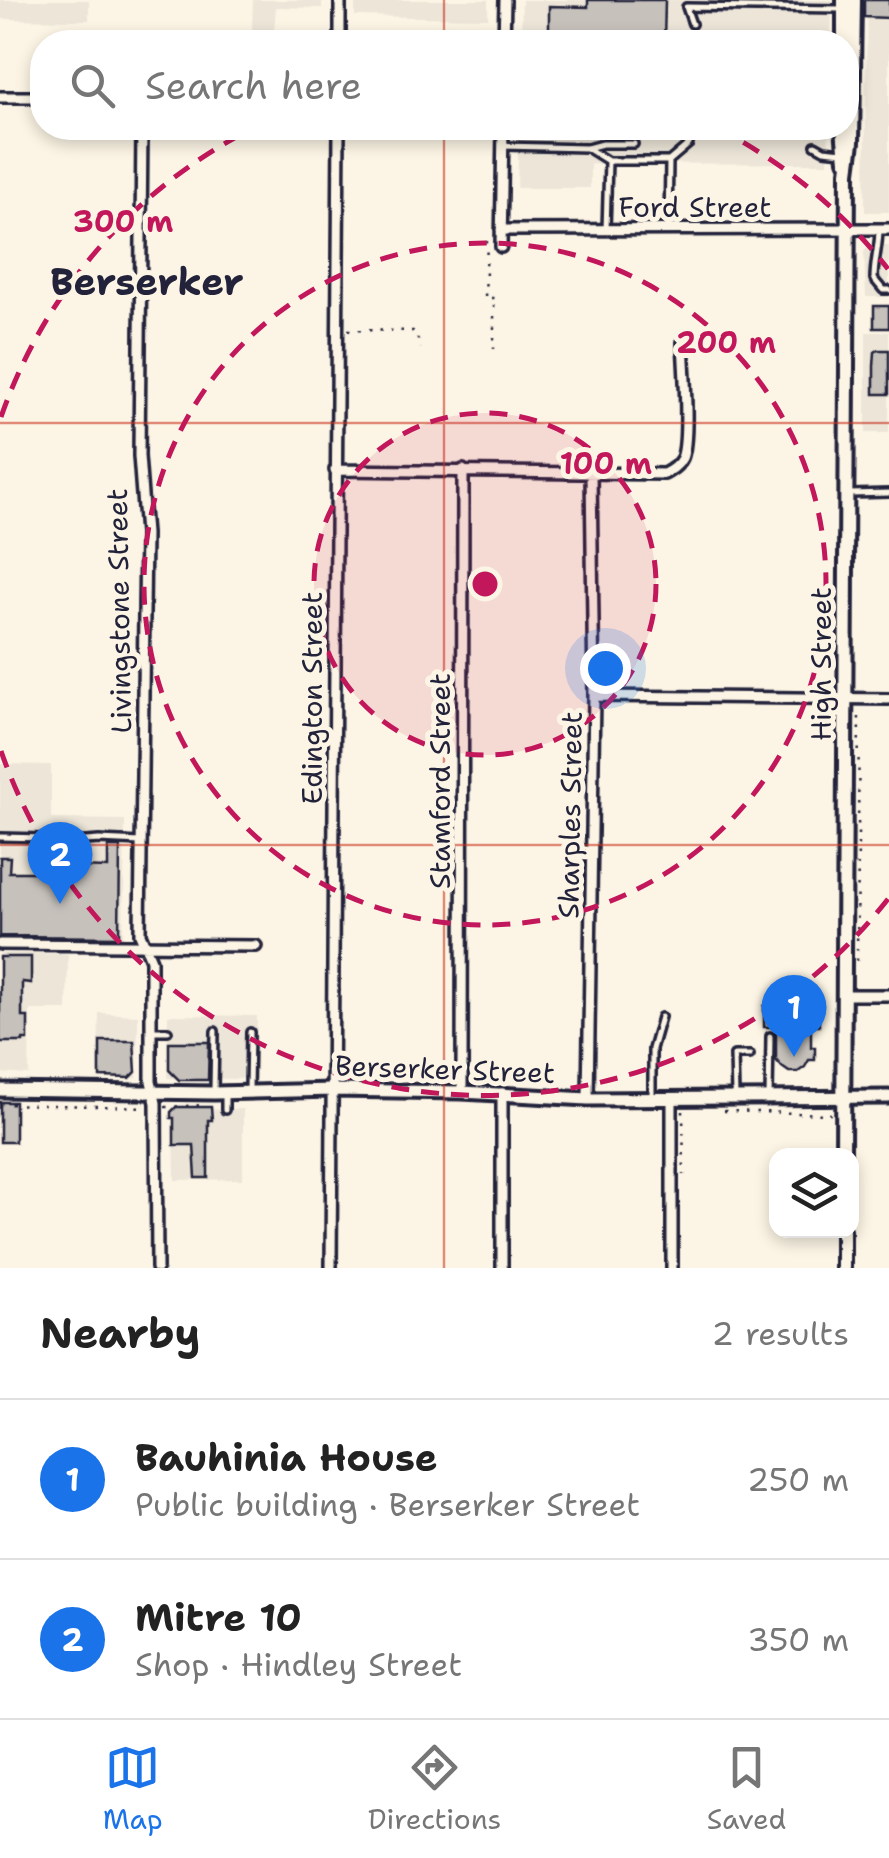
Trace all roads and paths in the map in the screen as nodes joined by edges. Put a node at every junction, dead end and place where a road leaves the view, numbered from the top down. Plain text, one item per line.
1 (340, 0) edge
2 (505, 0) edge
3 (715, 0) edge
4 (780, 0) edge
5 (847, 3) edge
6 (719, 8) junction
7 (780, 8) junction
8 (692, 24) dead end
9 (340, 30) edge
10 (504, 30) edge
11 (845, 30) edge
12 (847, 30) edge
13 (0, 97) edge
14 (30, 98) edge
15 (142, 140) edge
16 (339, 140) edge
17 (503, 140) edge
18 (846, 140) edge
19 (848, 140) edge
20 (634, 144) dead end
21 (689, 144) dead end
22 (815, 145) dead end
23 (503, 146) junction
24 (588, 148) junction
25 (848, 152) junction
26 (608, 161) junction
27 (670, 161) junction
28 (668, 229) junction
29 (848, 229) junction
30 (884, 229) edge
31 (502, 230) junction
32 (606, 230) junction
33 (487, 241) dead end
34 (501, 247) dead end
35 (889, 290) edge
36 (336, 330) junction
37 (683, 342) dead end
38 (420, 348) dead end
39 (494, 349) dead end
40 (335, 470) junction
41 (463, 470) junction
42 (591, 472) junction
43 (889, 493) edge
44 (846, 494) junction
45 (594, 696) junction
46 (846, 700) junction
47 (889, 700) edge
48 (859, 711) dead end
49 (0, 837) edge
50 (142, 842) junction
51 (0, 944) edge
52 (145, 946) junction
53 (256, 946) dead end
54 (857, 961) dead end
55 (844, 995) junction
56 (889, 995) edge
57 (660, 1017) dead end
58 (150, 1031) junction
59 (168, 1031) dead end
60 (215, 1031) dead end
61 (250, 1032) dead end
62 (770, 1036) dead end
63 (750, 1056) dead end
64 (0, 1090) edge
65 (333, 1090) junction
66 (154, 1092) junction
67 (248, 1092) junction
68 (462, 1092) junction
69 (220, 1093) junction
70 (502, 1093) junction
71 (889, 1097) edge
72 (734, 1098) junction
73 (769, 1098) junction
74 (843, 1098) junction
75 (588, 1099) junction
76 (652, 1099) junction
77 (672, 1104) junction
78 (226, 1110) dead end
79 (719, 1110) dead end
80 (832, 1114) dead end
81 (843, 1148) edge
82 (684, 1174) dead end
83 (843, 1238) edge
84 (157, 1268) edge
85 (331, 1268) edge
86 (502, 1268) edge
87 (672, 1268) edge
88 (843, 1268) edge

1 - 9 street
2 - 10 street
3 - 6 lane
4 - 7 lane
5 - 7 lane
5 - 11 main road
5 - 12 main road, High Street
6 - 7 lane
6 - 8 lane
13 - 14 street
15 - 50 street, Livingstone Street
16 - 36 street, Edington Street
17 - 23 street
18 - 25 main road, High Street
19 - 25 main road, High Street
20 - 24 lane
21 - 27 lane
22 - 25 lane
23 - 24 lane
23 - 31 street
24 - 26 lane
25 - 29 main road, High Street
26 - 27 lane
26 - 32 lane
27 - 28 lane
28 - 29 street, Ford Street
28 - 32 street, Ford Street
29 - 30 street, Ford Street
29 - 44 main road, High Street
30 - 35 lane
31 - 32 street, Ford Street
31 - 34 street
33 - 39 path
36 - 38 path
36 - 40 street, Edington Street
37 - 42 street
40 - 41 street
40 - 65 street, Edington Street
41 - 42 street
41 - 68 street, Stamford Street
42 - 45 street, Sharples Street
43 - 44 lane
44 - 46 main road, High Street
45 - 46 street
45 - 75 street, Sharples Street
46 - 47 street
46 - 55 main road, High Street
48 - 54 path
49 - 50 lane
50 - 52 street, Livingstone Street
51 - 52 street
52 - 53 street
52 - 58 street, Livingstone Street
55 - 56 street
55 - 74 main road, High Street
57 - 76 lane
58 - 59 lane
58 - 66 street, Livingstone Street
60 - 69 lane
61 - 67 lane
62 - 73 lane
63 - 72 lane
64 - 66 street, Berserker Street
65 - 67 street, Berserker Street
65 - 68 street, Berserker Street
65 - 85 street, Edington Street
66 - 69 street, Berserker Street
66 - 84 street, Livingstone Street
67 - 69 street, Berserker Street
68 - 70 street, Berserker Street
69 - 78 lane
70 - 75 street, Berserker Street
70 - 86 street
71 - 74 street, Berserker Street
72 - 73 street, Berserker Street
72 - 77 street, Berserker Street
73 - 74 street, Berserker Street
74 - 81 main road, High Street
75 - 76 street, Berserker Street
76 - 77 street, Berserker Street
77 - 82 path
77 - 87 street
79 - 80 path
83 - 88 main road

